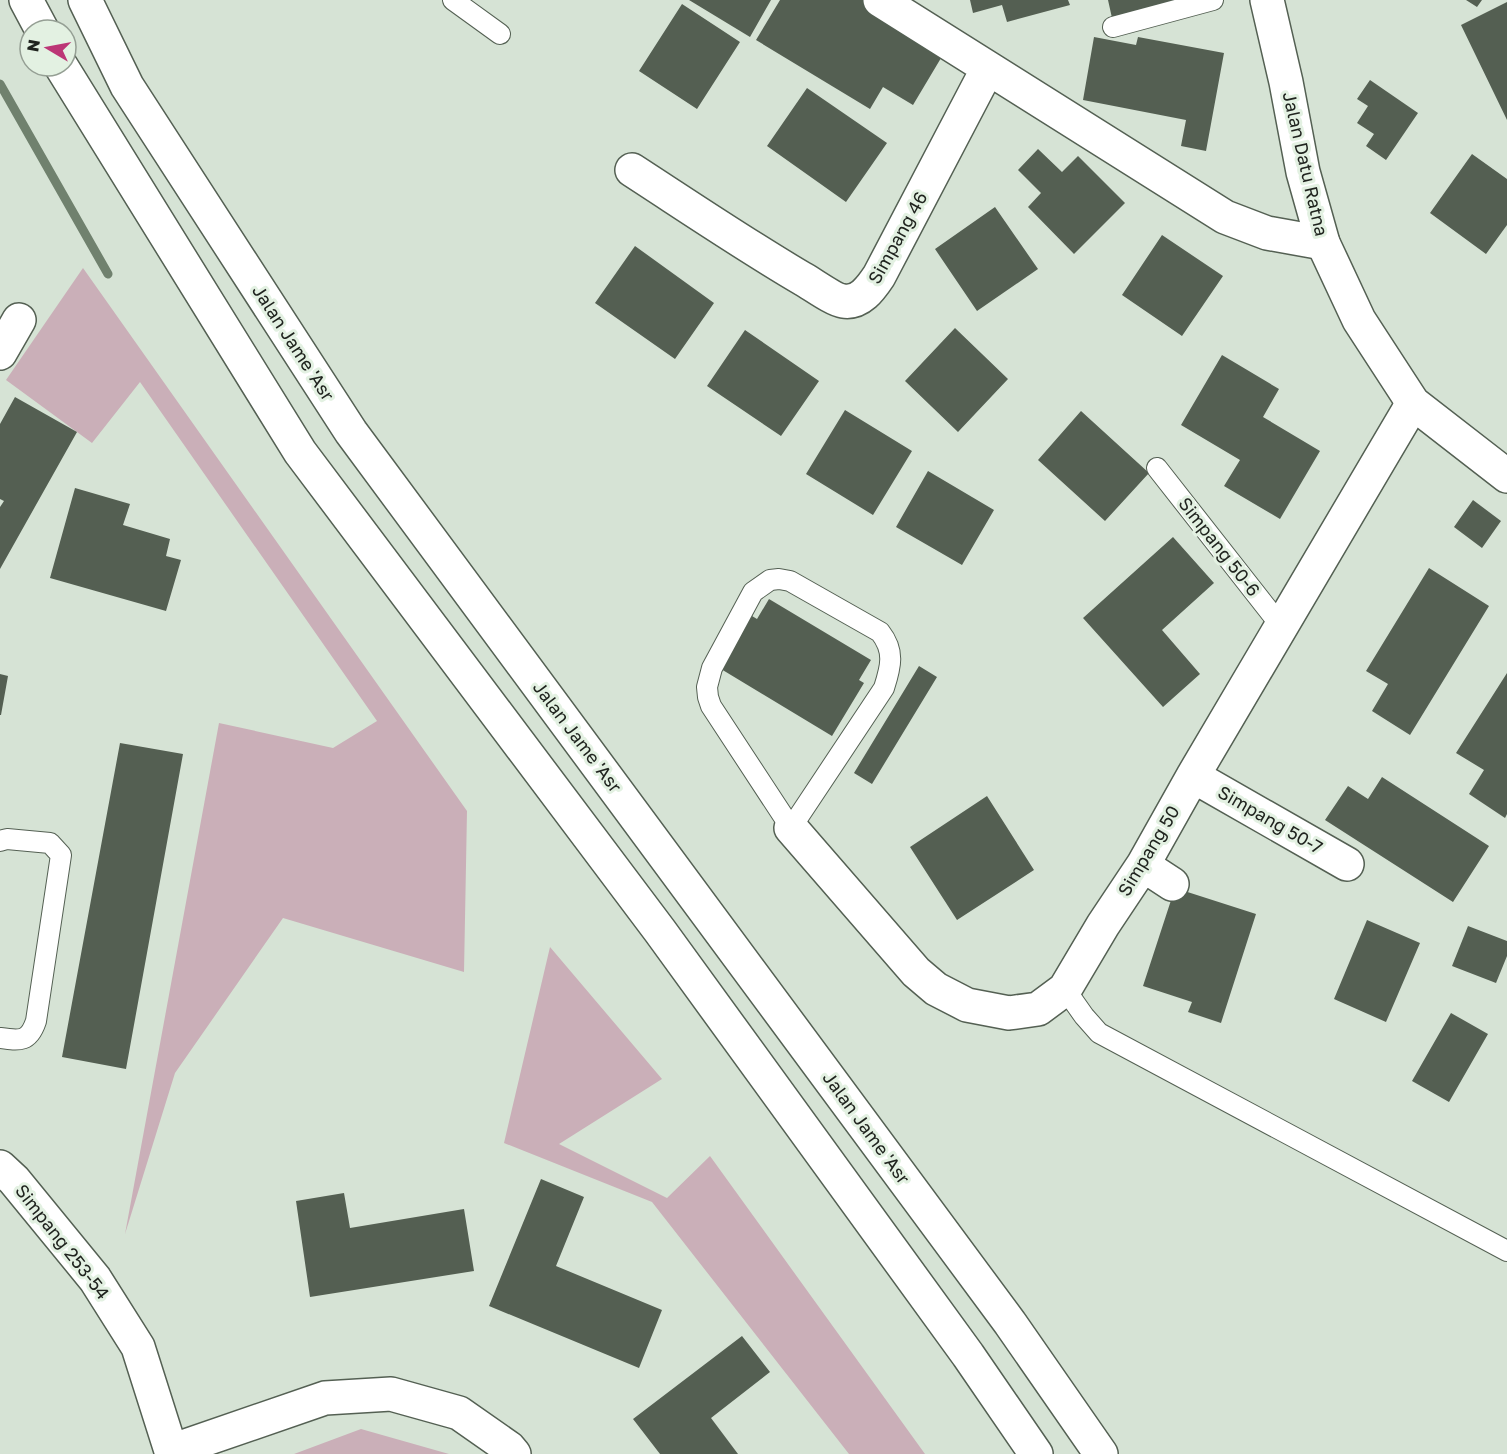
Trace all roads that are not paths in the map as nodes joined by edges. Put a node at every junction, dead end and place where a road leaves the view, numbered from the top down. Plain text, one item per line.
1 (26, 0) edge
2 (85, 0) edge
3 (453, 0) edge
4 (880, 0) edge
5 (1213, 0) edge
6 (1267, 0) edge
7 (36, 18) edge
8 (1113, 27) dead end
9 (500, 34) dead end
10 (988, 68) junction
11 (68, 78) edge
12 (632, 171) dead end
13 (1323, 243) junction
14 (19, 320) dead end
15 (0, 353) edge
16 (1413, 403) junction
17 (1157, 468) dead end
18 (1507, 476) edge
19 (1281, 626) junction
20 (1194, 776) junction
21 (791, 828) junction
22 (0, 841) edge
23 (1347, 864) dead end
24 (1143, 865) junction
25 (1172, 884) dead end
26 (1065, 989) junction
27 (0, 1038) edge
28 (0, 1167) edge
29 (1507, 1251) edge
30 (171, 1452) edge
31 (514, 1454) edge
32 (1036, 1454) edge
33 (1101, 1454) edge

1 - 7 main road
2 - 33 main road, Jalan Jame 'Asr
3 - 9 lane
4 - 10 main road
5 - 8 lane
6 - 13 main road, Jalan Datu Ratna
10 - 12 main road, Simpang 46
10 - 13 main road
11 - 32 main road
13 - 16 main road, Jalan Datu Ratna
14 - 15 main road
16 - 18 main road, Jalan Datu Ratna
16 - 19 main road, Simpang 50
17 - 19 lane, Simpang 50-6
19 - 20 main road, Simpang 50
20 - 23 main road, Simpang 50-7
20 - 24 main road, Simpang 50
21 - 21 lane
21 - 26 main road, Simpang 50
22 - 27 lane
24 - 25 main road
24 - 26 main road, Simpang 50
26 - 29 lane
28 - 30 main road, Simpang 253-54
30 - 31 main road

